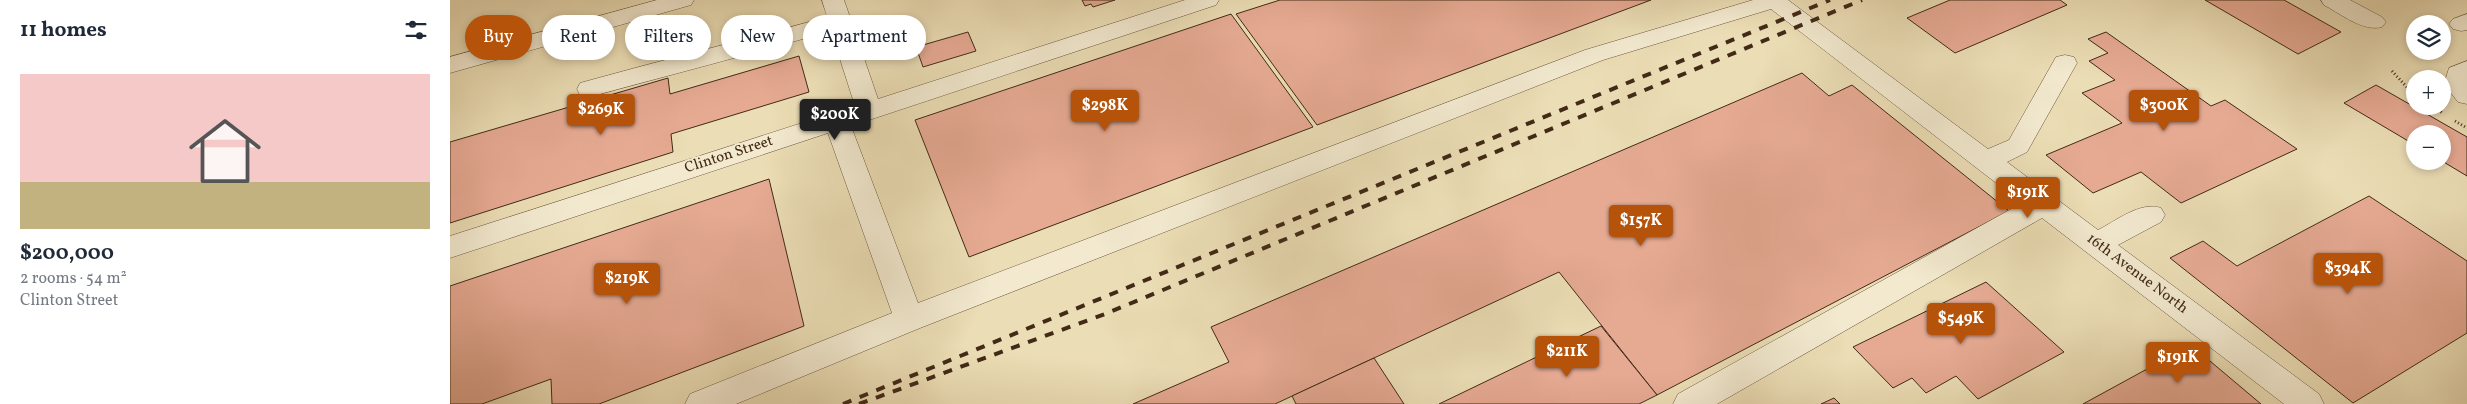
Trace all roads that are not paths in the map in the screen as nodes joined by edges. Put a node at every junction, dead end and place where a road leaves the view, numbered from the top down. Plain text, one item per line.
1 (683, 0) edge
2 (1208, 0) edge
3 (1774, 0) edge
4 (2332, 0) edge
5 (836, 10) edge
6 (2374, 22) dead end
7 (2065, 63) dead end
8 (450, 65) edge
9 (2467, 69) edge
10 (589, 89) dead end
11 (2467, 96) edge
12 (869, 109) junction
13 (836, 120) junction
14 (1986, 161) junction
15 (2043, 204) junction
16 (2151, 215) dead end
17 (2096, 244) junction
18 (450, 246) edge
19 (909, 319) junction
20 (701, 404) edge
21 (1689, 404) edge
22 (2308, 404) edge

1 - 8 street
2 - 12 street, Clinton Street
3 - 14 street, 16th Avenue North
3 - 19 street
4 - 6 street
5 - 10 street
5 - 12 street
7 - 14 street
9 - 11 street
12 - 13 street, Clinton Street
13 - 18 street, Clinton Street
13 - 19 street
14 - 15 street, 16th Avenue North
15 - 17 street, 16th Avenue North
15 - 21 street
16 - 17 street
17 - 22 street, 16th Avenue North
19 - 20 street

